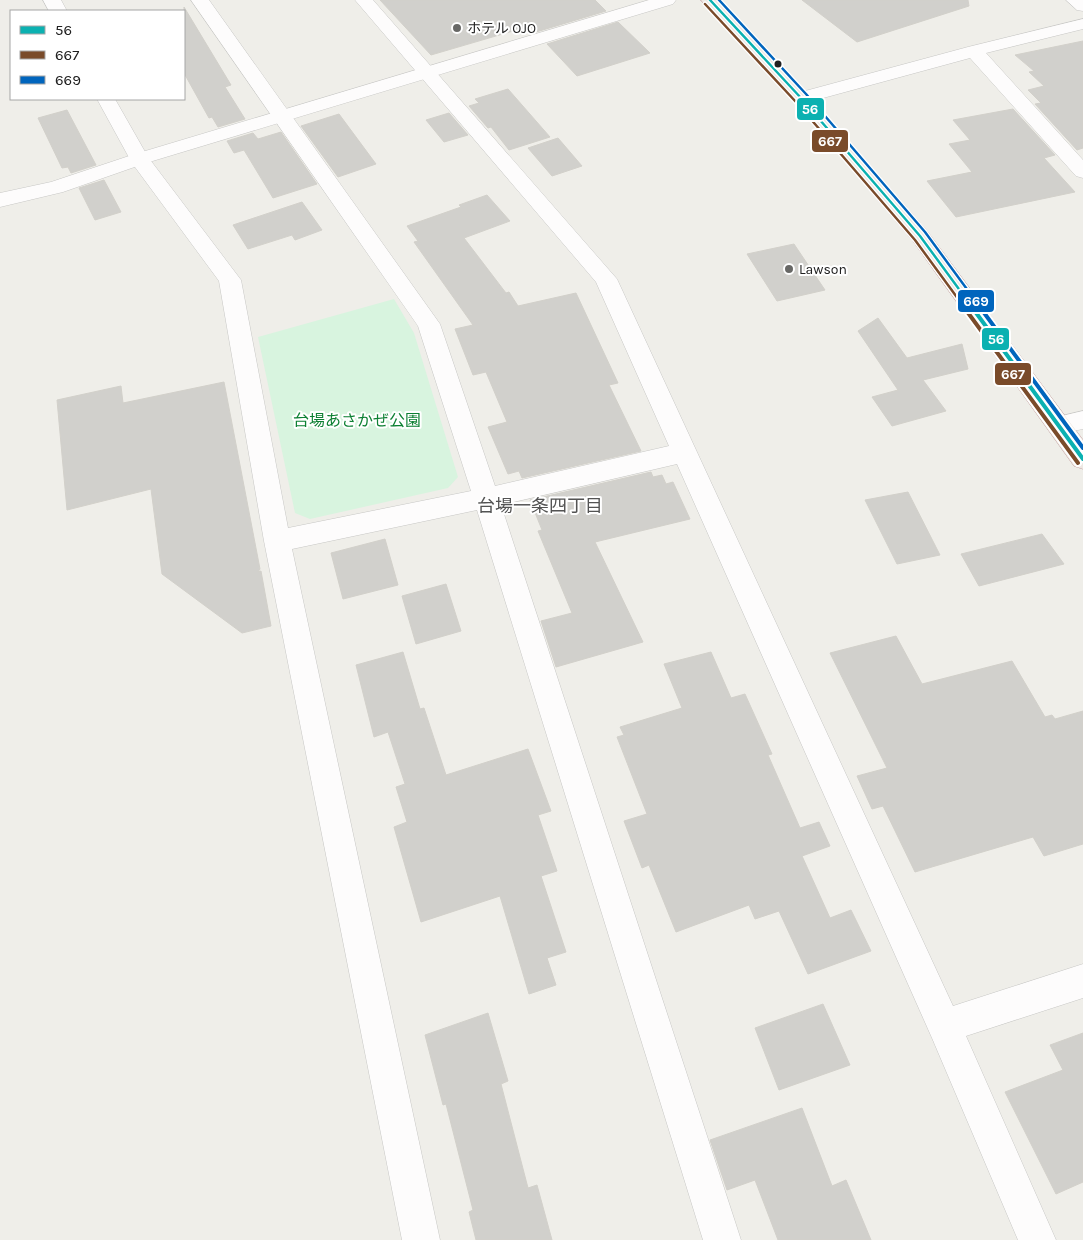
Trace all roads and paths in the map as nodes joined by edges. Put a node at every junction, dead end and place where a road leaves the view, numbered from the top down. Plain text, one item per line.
1 (200, 0) edge
2 (364, 0) edge
3 (667, 0) edge
4 (710, 0) edge
5 (1075, 0) edge
6 (1083, 6) edge
7 (1083, 24) edge
8 (974, 51) junction
9 (426, 72) junction
10 (801, 98) junction
11 (107, 100) edge
12 (283, 116) junction
13 (139, 160) junction
14 (1083, 172) edge
15 (0, 200) edge
16 (1083, 420) edge
17 (1058, 425) junction
18 (686, 452) junction
19 (1083, 459) edge
20 (486, 498) junction
21 (277, 541) junction
22 (1083, 981) edge
23 (944, 1026) junction
24 (421, 1240) edge
25 (722, 1240) edge
26 (1037, 1240) edge

1 - 12 street
2 - 9 street
3 - 9 street
4 - 10 highway
5 - 6 street
7 - 8 street
8 - 10 street
8 - 14 street
9 - 12 street
9 - 18 street
10 - 17 highway
11 - 13 street
12 - 13 street
12 - 20 street
13 - 15 street
13 - 21 street
16 - 17 street
17 - 19 highway
18 - 20 street
18 - 23 street
20 - 21 street
20 - 25 street
21 - 24 street
22 - 23 street
23 - 26 street

